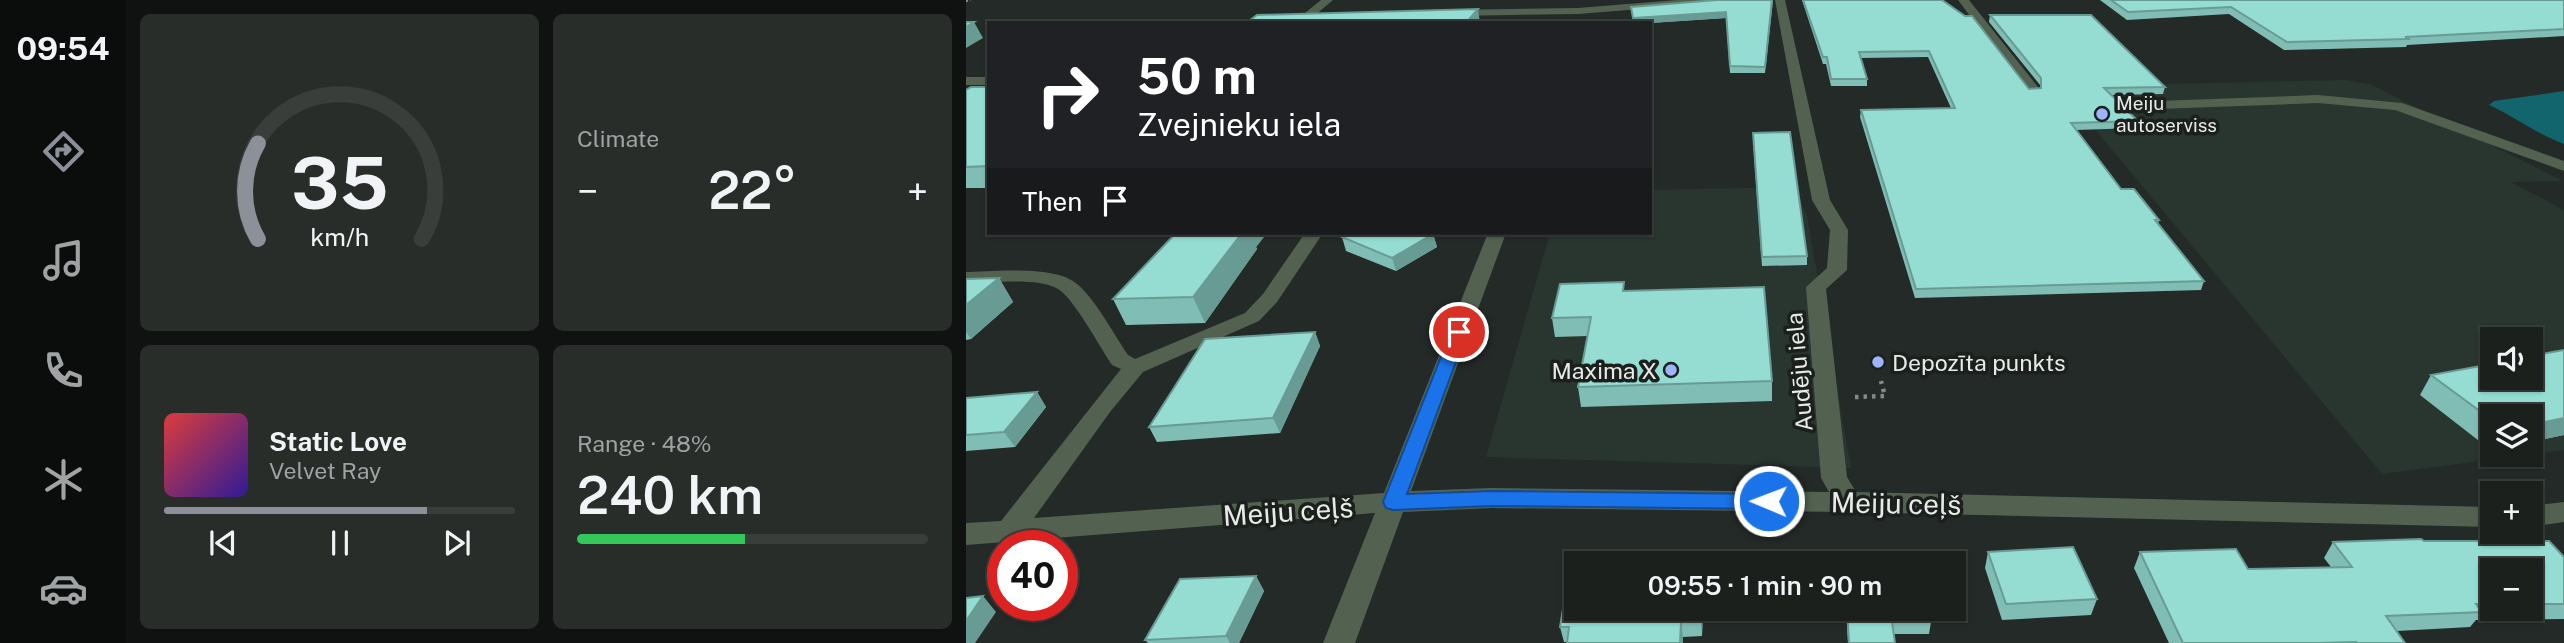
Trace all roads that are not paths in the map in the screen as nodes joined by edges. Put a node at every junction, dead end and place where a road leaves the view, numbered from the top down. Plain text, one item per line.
1 (1328, 0) edge
2 (1489, 0) edge
3 (1717, 0) edge
4 (1780, 0) edge
5 (1963, 0) edge
6 (1581, 5) edge
7 (1531, 6) edge
8 (1443, 13) edge
9 (1479, 13) junction
10 (1331, 15) edge
11 (966, 81) edge
12 (987, 83) edge
13 (987, 84) edge
14 (2033, 90) edge
15 (967, 98) edge
16 (2158, 105) dead end
17 (2564, 166) edge
18 (1313, 235) edge
19 (1496, 235) edge
20 (966, 278) edge
21 (1135, 367) junction
22 (1393, 502) junction
23 (1848, 502) junction
24 (2564, 512) edge
25 (2543, 515) edge
26 (2480, 517) edge
27 (1009, 530) joint
28 (987, 532) edge
29 (966, 534) edge
30 (1339, 643) edge

1 - 10 street
2 - 9 street
3 - 6 street
4 - 23 street, Audēju iela
5 - 14 street
6 - 7 street
7 - 9 street
8 - 9 street
11 - 12 street
13 - 15 street
16 - 17 street
18 - 21 street
19 - 22 street
20 - 21 street
21 - 27 street
22 - 23 street, Meiju ceļš
22 - 27 street, Meiju ceļš
22 - 30 street
23 - 26 street, Meiju ceļš
24 - 25 street
28 - 29 street, Meiju ceļš

